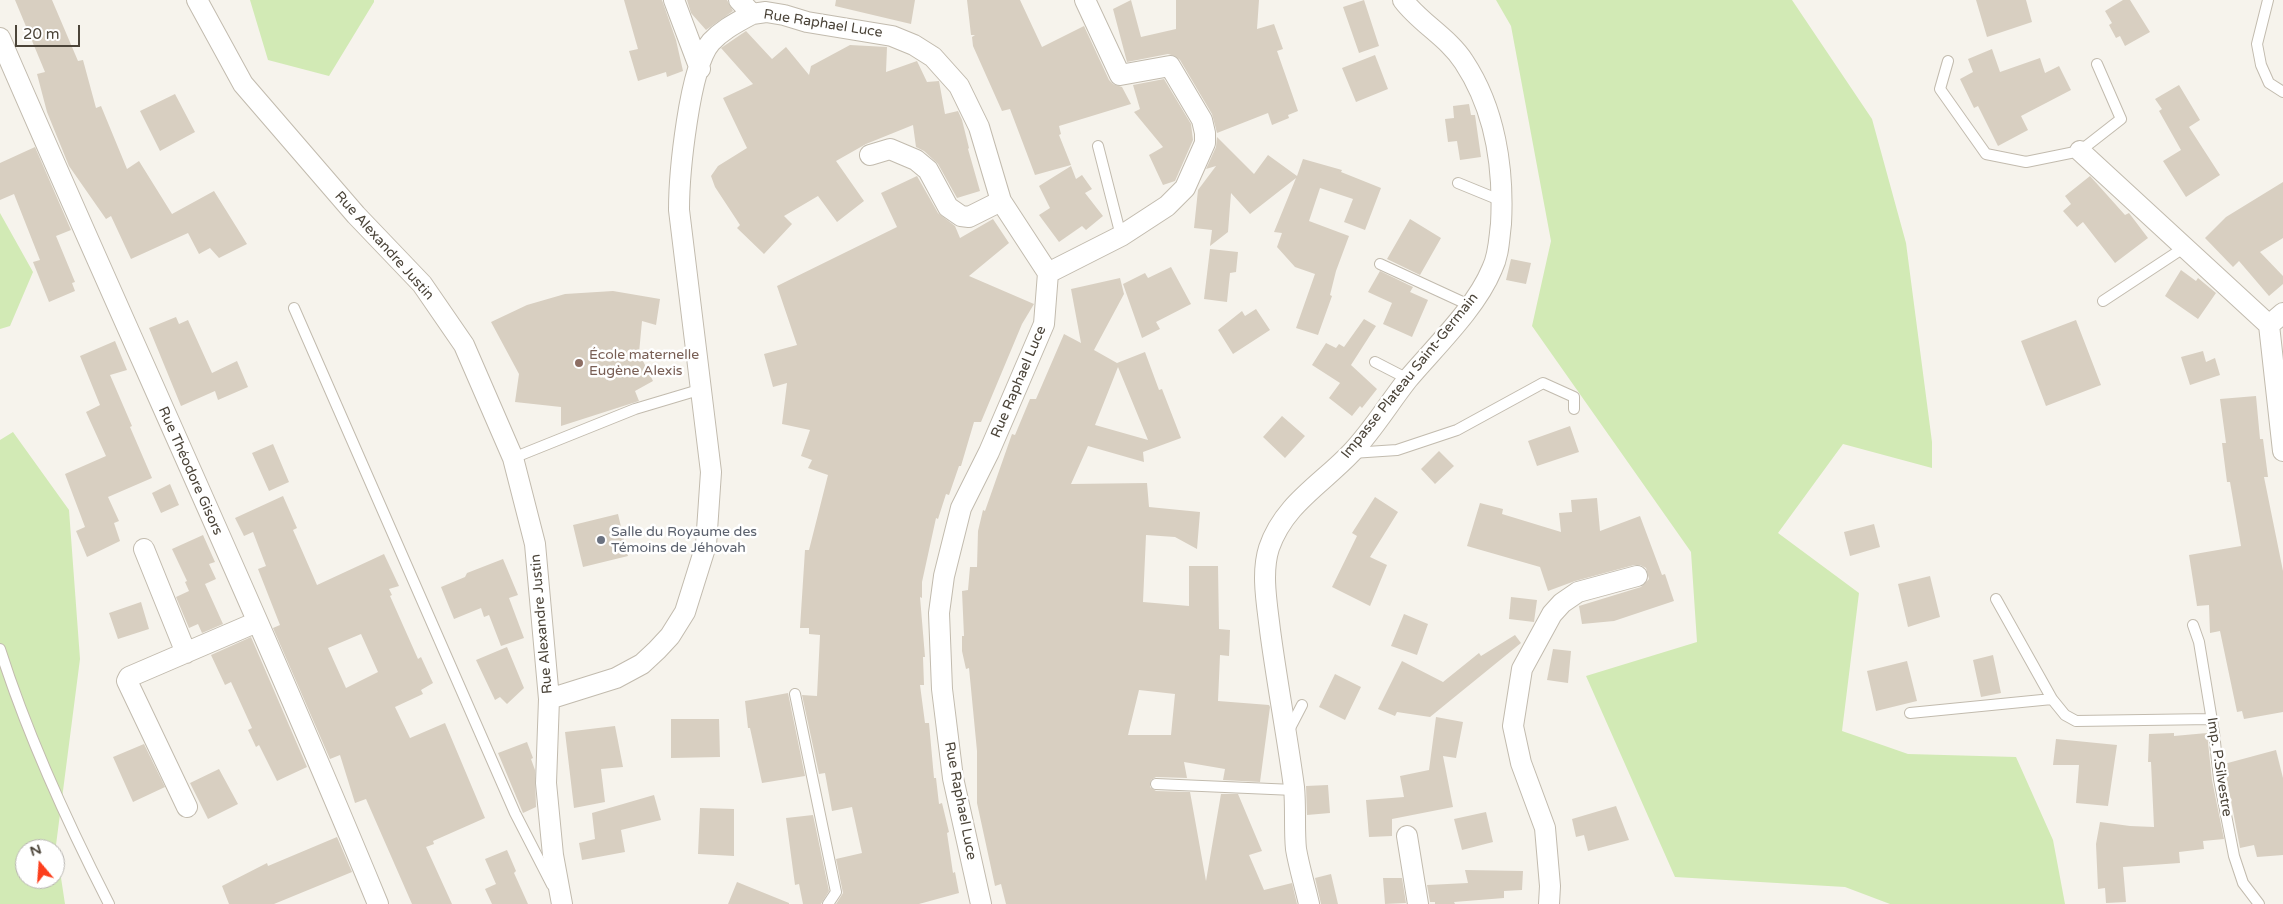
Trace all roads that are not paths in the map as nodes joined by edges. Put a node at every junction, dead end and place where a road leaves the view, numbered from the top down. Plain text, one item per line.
1 (197, 0) edge
2 (674, 0) edge
3 (1085, 0) edge
4 (1403, 0) edge
5 (2268, 0) edge
6 (746, 7) edge
7 (0, 38) edge
8 (1948, 61) dead end
9 (2097, 64) dead end
10 (700, 69) junction
11 (2283, 92) edge
12 (1098, 146) dead end
13 (2080, 151) junction
14 (870, 154) dead end
15 (1458, 183) dead end
16 (1001, 201) junction
17 (1502, 201) junction
18 (1121, 236) junction
19 (2185, 248) junction
20 (1380, 264) dead end
21 (1048, 272) junction
22 (2103, 300) dead end
23 (1469, 305) junction
24 (294, 308) dead end
25 (2276, 319) edge
26 (1375, 362) dead end
27 (1408, 379) junction
28 (702, 389) junction
29 (1574, 409) dead end
30 (2283, 450) edge
31 (1351, 453) junction
32 (513, 458) junction
33 (144, 548) dead end
34 (1637, 576) dead end
35 (1996, 599) dead end
36 (257, 622) junction
37 (2192, 625) dead end
38 (0, 649) edge
39 (186, 653) junction
40 (795, 694) dead end
41 (549, 699) junction
42 (2052, 699) junction
43 (1302, 705) dead end
44 (1910, 713) dead end
45 (2212, 719) junction
46 (1285, 737) junction
47 (1156, 784) dead end
48 (1294, 790) junction
49 (187, 807) dead end
50 (1407, 836) dead end
51 (109, 904) edge
52 (378, 904) edge
53 (562, 904) edge
54 (828, 904) edge
55 (981, 904) edge
56 (1309, 904) edge
57 (1418, 904) edge
58 (1549, 904) edge
59 (2259, 904) edge

1 - 32 street, Rue Alexandre Justin
2 - 10 street
3 - 18 street
4 - 17 street, Impasse Plateau Saint-Germain
5 - 11 lane
6 - 10 street
6 - 16 street, Rue Raphael Luce
7 - 36 street, Rue Théodore Gisors
8 - 13 lane
9 - 13 lane
10 - 28 street
12 - 18 lane
13 - 19 street
14 - 16 street
15 - 17 lane
16 - 21 street, Rue Raphael Luce
17 - 23 street, Impasse Plateau Saint-Germain
18 - 21 street
19 - 22 lane
19 - 25 street
20 - 23 lane
21 - 55 street, Rue Raphael Luce
23 - 27 street, Impasse Plateau Saint-Germain
24 - 53 lane
25 - 30 street
26 - 27 lane
27 - 31 street, Impasse Plateau Saint-Germain
28 - 32 lane
28 - 41 street
29 - 31 lane
31 - 46 street, Impasse Plateau Saint-Germain
32 - 41 street, Rue Alexandre Justin
33 - 39 street
34 - 58 street
35 - 42 lane
36 - 39 street
36 - 52 street, Rue Théodore Gisors
37 - 45 lane, Imp. P.Silvestre
38 - 51 lane
39 - 49 street
40 - 54 lane
41 - 53 street, Rue Alexandre Justin
42 - 44 lane
42 - 45 lane
43 - 46 lane
45 - 59 lane, Imp. P.Silvestre
46 - 48 street, Impasse Plateau Saint-Germain
47 - 48 lane
48 - 56 street, Impasse Plateau Saint-Germain
50 - 57 street

